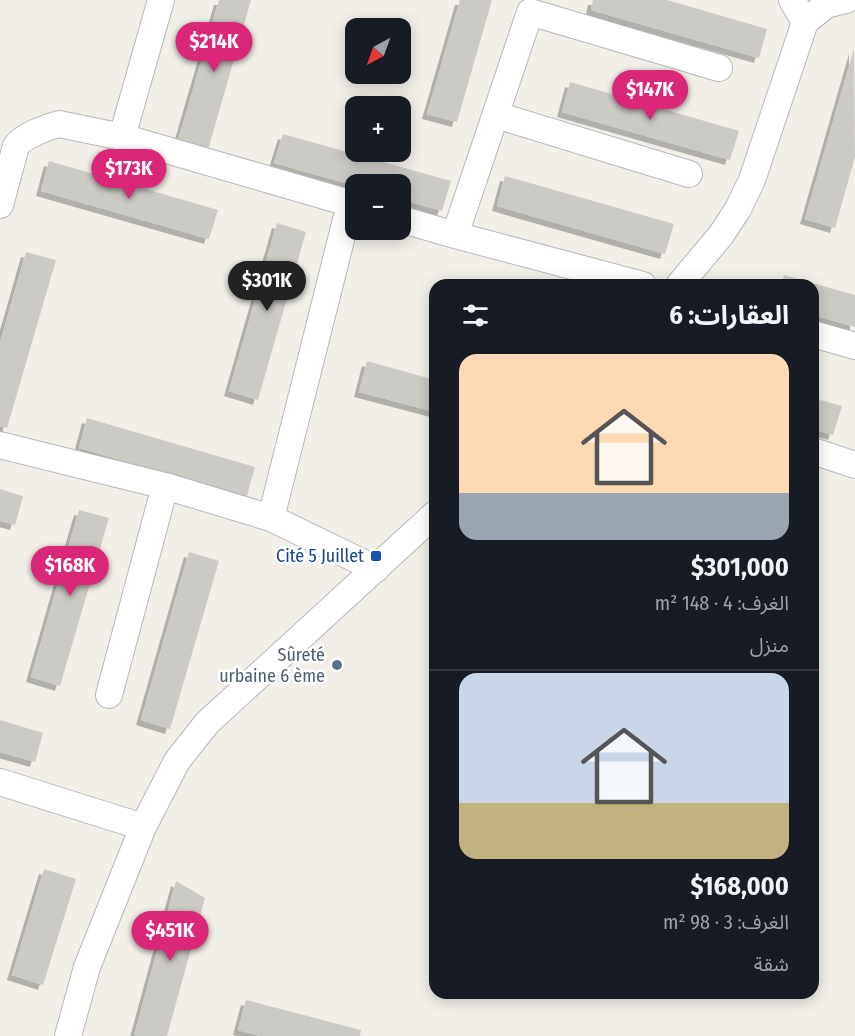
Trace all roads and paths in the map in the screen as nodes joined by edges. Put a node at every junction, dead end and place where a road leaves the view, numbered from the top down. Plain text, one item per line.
1 (161, 0) edge
2 (792, 0) edge
3 (846, 0) edge
4 (531, 6) edge
5 (805, 22) junction
6 (718, 68) dead end
7 (496, 115) junction
8 (122, 137) junction
9 (689, 174) dead end
10 (345, 203) edge
11 (0, 205) edge
12 (411, 222) edge
13 (455, 235) junction
14 (345, 236) edge
15 (620, 279) edge
16 (684, 279) edge
17 (819, 336) edge
18 (855, 346) edge
19 (0, 445) edge
20 (819, 453) edge
21 (855, 465) edge
22 (165, 486) junction
23 (271, 518) junction
24 (429, 520) edge
25 (376, 569) junction
26 (109, 695) dead end
27 (0, 782) edge
28 (143, 828) junction
29 (68, 1036) edge

1 - 8 street
2 - 5 street
3 - 5 street
4 - 6 street
4 - 7 street
5 - 16 street
7 - 9 street
7 - 13 street
8 - 10 street
8 - 11 street
12 - 13 street
13 - 15 street
14 - 23 street
17 - 18 street
19 - 22 street
20 - 21 street
22 - 23 street
22 - 26 street
23 - 25 street
24 - 25 street
25 - 28 street
27 - 28 street
28 - 29 street

